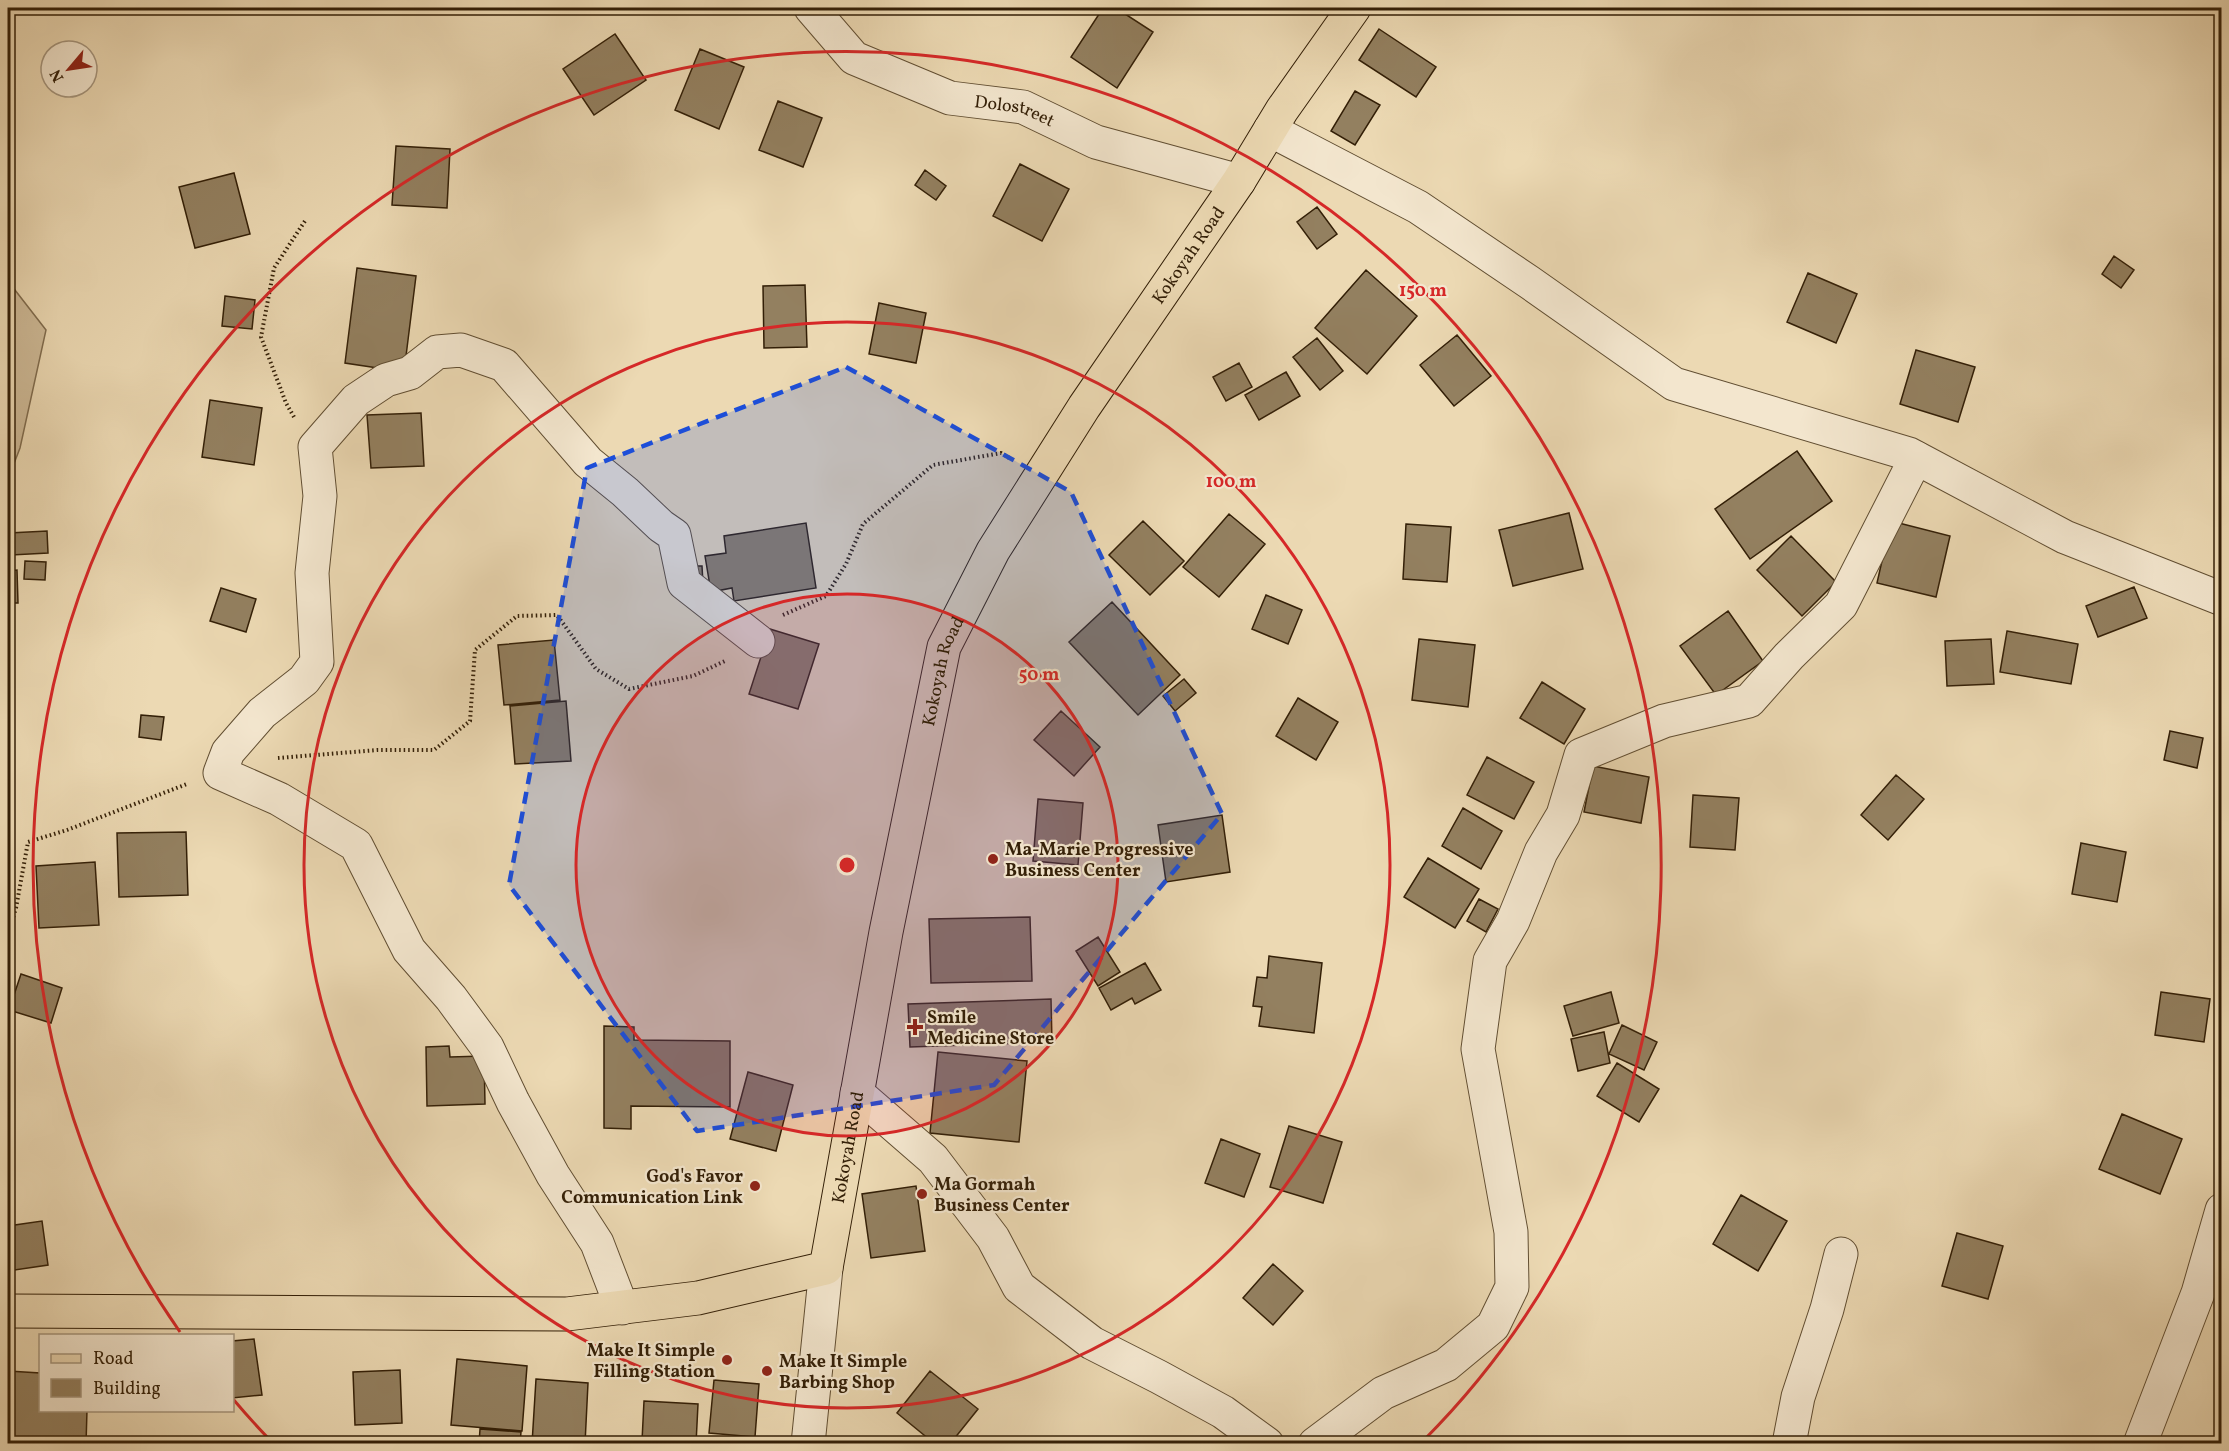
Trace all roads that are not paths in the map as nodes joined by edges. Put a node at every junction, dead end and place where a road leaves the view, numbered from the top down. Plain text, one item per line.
1 (811, 8) edge
2 (1354, 8) edge
3 (1270, 130) junction
4 (1239, 181) junction
5 (1916, 458) junction
6 (2222, 599) edge
7 (758, 641) road end
8 (857, 1093) junction
9 (2222, 1210) edge
10 (1841, 1254) dead end
11 (826, 1268) junction
12 (622, 1308) junction
13 (8, 1311) edge
14 (807, 1443) edge
15 (1268, 1443) edge
16 (1315, 1443) edge
17 (1789, 1443) edge
18 (2140, 1443) edge

1 - 4 street, Dolostreet
2 - 3 main road, Kokoyah Road
3 - 4 main road, Kokoyah Road
3 - 5 street
4 - 8 main road, Kokoyah Road
5 - 6 street
5 - 16 street
7 - 12 street
8 - 11 main road, Kokoyah Road
8 - 15 street
9 - 18 street
10 - 17 street
11 - 12 main road
11 - 14 street, Kokoyah Road
12 - 13 main road

